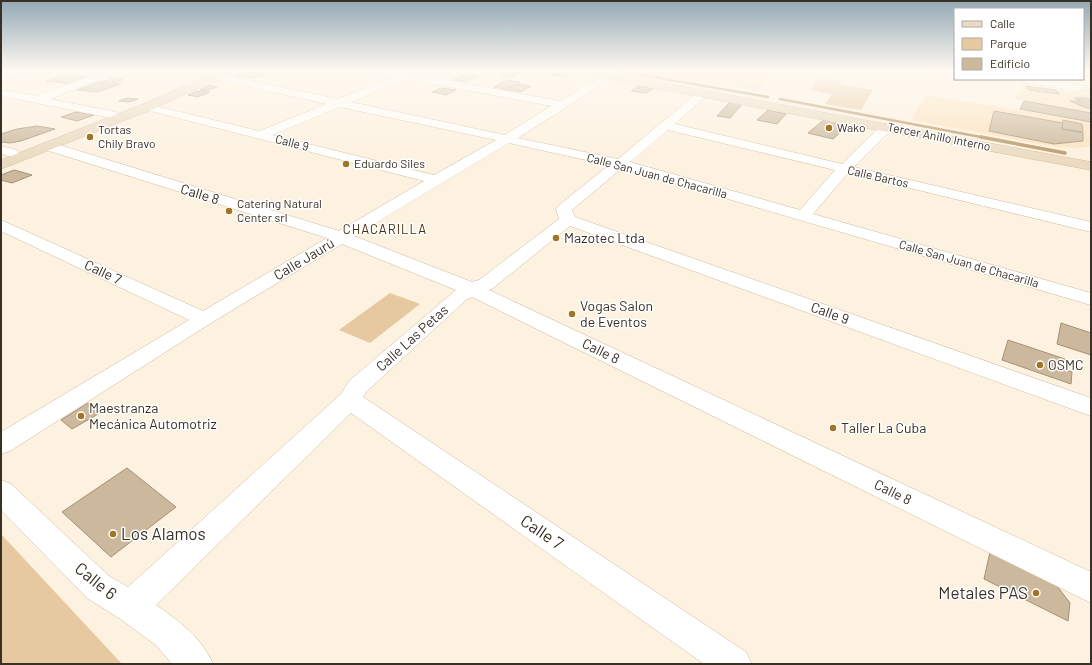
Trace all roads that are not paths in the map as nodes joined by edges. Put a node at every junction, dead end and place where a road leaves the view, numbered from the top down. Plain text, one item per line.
1 (44, 101) edge
2 (146, 101) edge
3 (159, 101) edge
4 (332, 101) edge
5 (345, 101) edge
6 (541, 101) edge
7 (566, 101) edge
8 (694, 101) edge
9 (748, 101) edge
10 (757, 101) edge
11 (764, 101) edge
12 (340, 103) junction
13 (562, 105) junction
14 (147, 107) junction
15 (781, 107) junction
16 (811, 109) junction
17 (112, 114) junction
18 (854, 116) junction
19 (666, 126) junction
20 (887, 127) junction
21 (261, 136) junction
22 (509, 138) junction
23 (48, 146) junction
24 (1014, 147) junction
25 (5, 153) edge
26 (1091, 154) edge
27 (1031, 155) junction
28 (1060, 156) junction
29 (1091, 161) edge
30 (619, 163) junction
31 (1, 165) edge
32 (1091, 166) edge
33 (844, 169) junction
34 (1091, 172) edge
35 (436, 180) junction
36 (803, 216) junction
37 (568, 220) junction
38 (1, 225) edge
39 (1091, 227) edge
40 (340, 237) junction
41 (472, 289) junction
42 (1091, 299) edge
43 (204, 319) junction
44 (350, 400) junction
45 (1091, 407) edge
46 (1, 444) edge
47 (1, 492) edge
48 (1091, 588) edge
49 (130, 607) junction
50 (194, 664) edge
51 (734, 664) edge

1 - 17 street
2 - 17 main road
3 - 14 main road
4 - 12 street, Calle San Juan de Chacarilla
5 - 12 street
6 - 13 street
7 - 13 street, Calle Jaurú
8 - 19 street
9 - 15 main road, Tercer Anillo Interno
10 - 16 main road
11 - 16 main road, Tercer Anillo Interno
12 - 21 street
12 - 22 street, Calle San Juan de Chacarilla
13 - 22 street, Calle Jaurú
14 - 21 street, Calle 9
14 - 23 main road
15 - 18 main road
15 - 20 main road, Tercer Anillo Interno
16 - 18 main road, Tercer Anillo Interno
17 - 25 main road
18 - 24 main road, Tercer Anillo Interno
19 - 30 street
19 - 33 street, Calle Bartos
20 - 24 main road
20 - 27 main road, Tercer Anillo Interno
20 - 33 street
21 - 35 street, Calle 9
22 - 30 street, Calle San Juan de Chacarilla
22 - 35 street, Calle Jaurú
23 - 31 main road
23 - 40 street, Calle 8
24 - 28 main road, Tercer Anillo Interno
26 - 28 main road
27 - 32 main road, Tercer Anillo Interno
27 - 34 main road
28 - 29 main road, Tercer Anillo Interno
30 - 36 street, Calle San Juan de Chacarilla
30 - 37 street
33 - 36 street
33 - 39 street, Calle Bartos
35 - 40 street, Calle Jaurú
36 - 42 street, Calle San Juan de Chacarilla
37 - 41 street, Calle Las Petas
37 - 45 street, Calle 9
38 - 43 street, Calle 7
40 - 41 street, Calle 8
40 - 43 street, Calle Jaurú
41 - 44 street, Calle Las Petas
41 - 48 street, Calle 8
43 - 46 street, Calle Jaurú
44 - 49 street, Calle Las Petas
44 - 51 street, Calle 7
47 - 49 street, Calle 6
49 - 50 street, Calle 6

